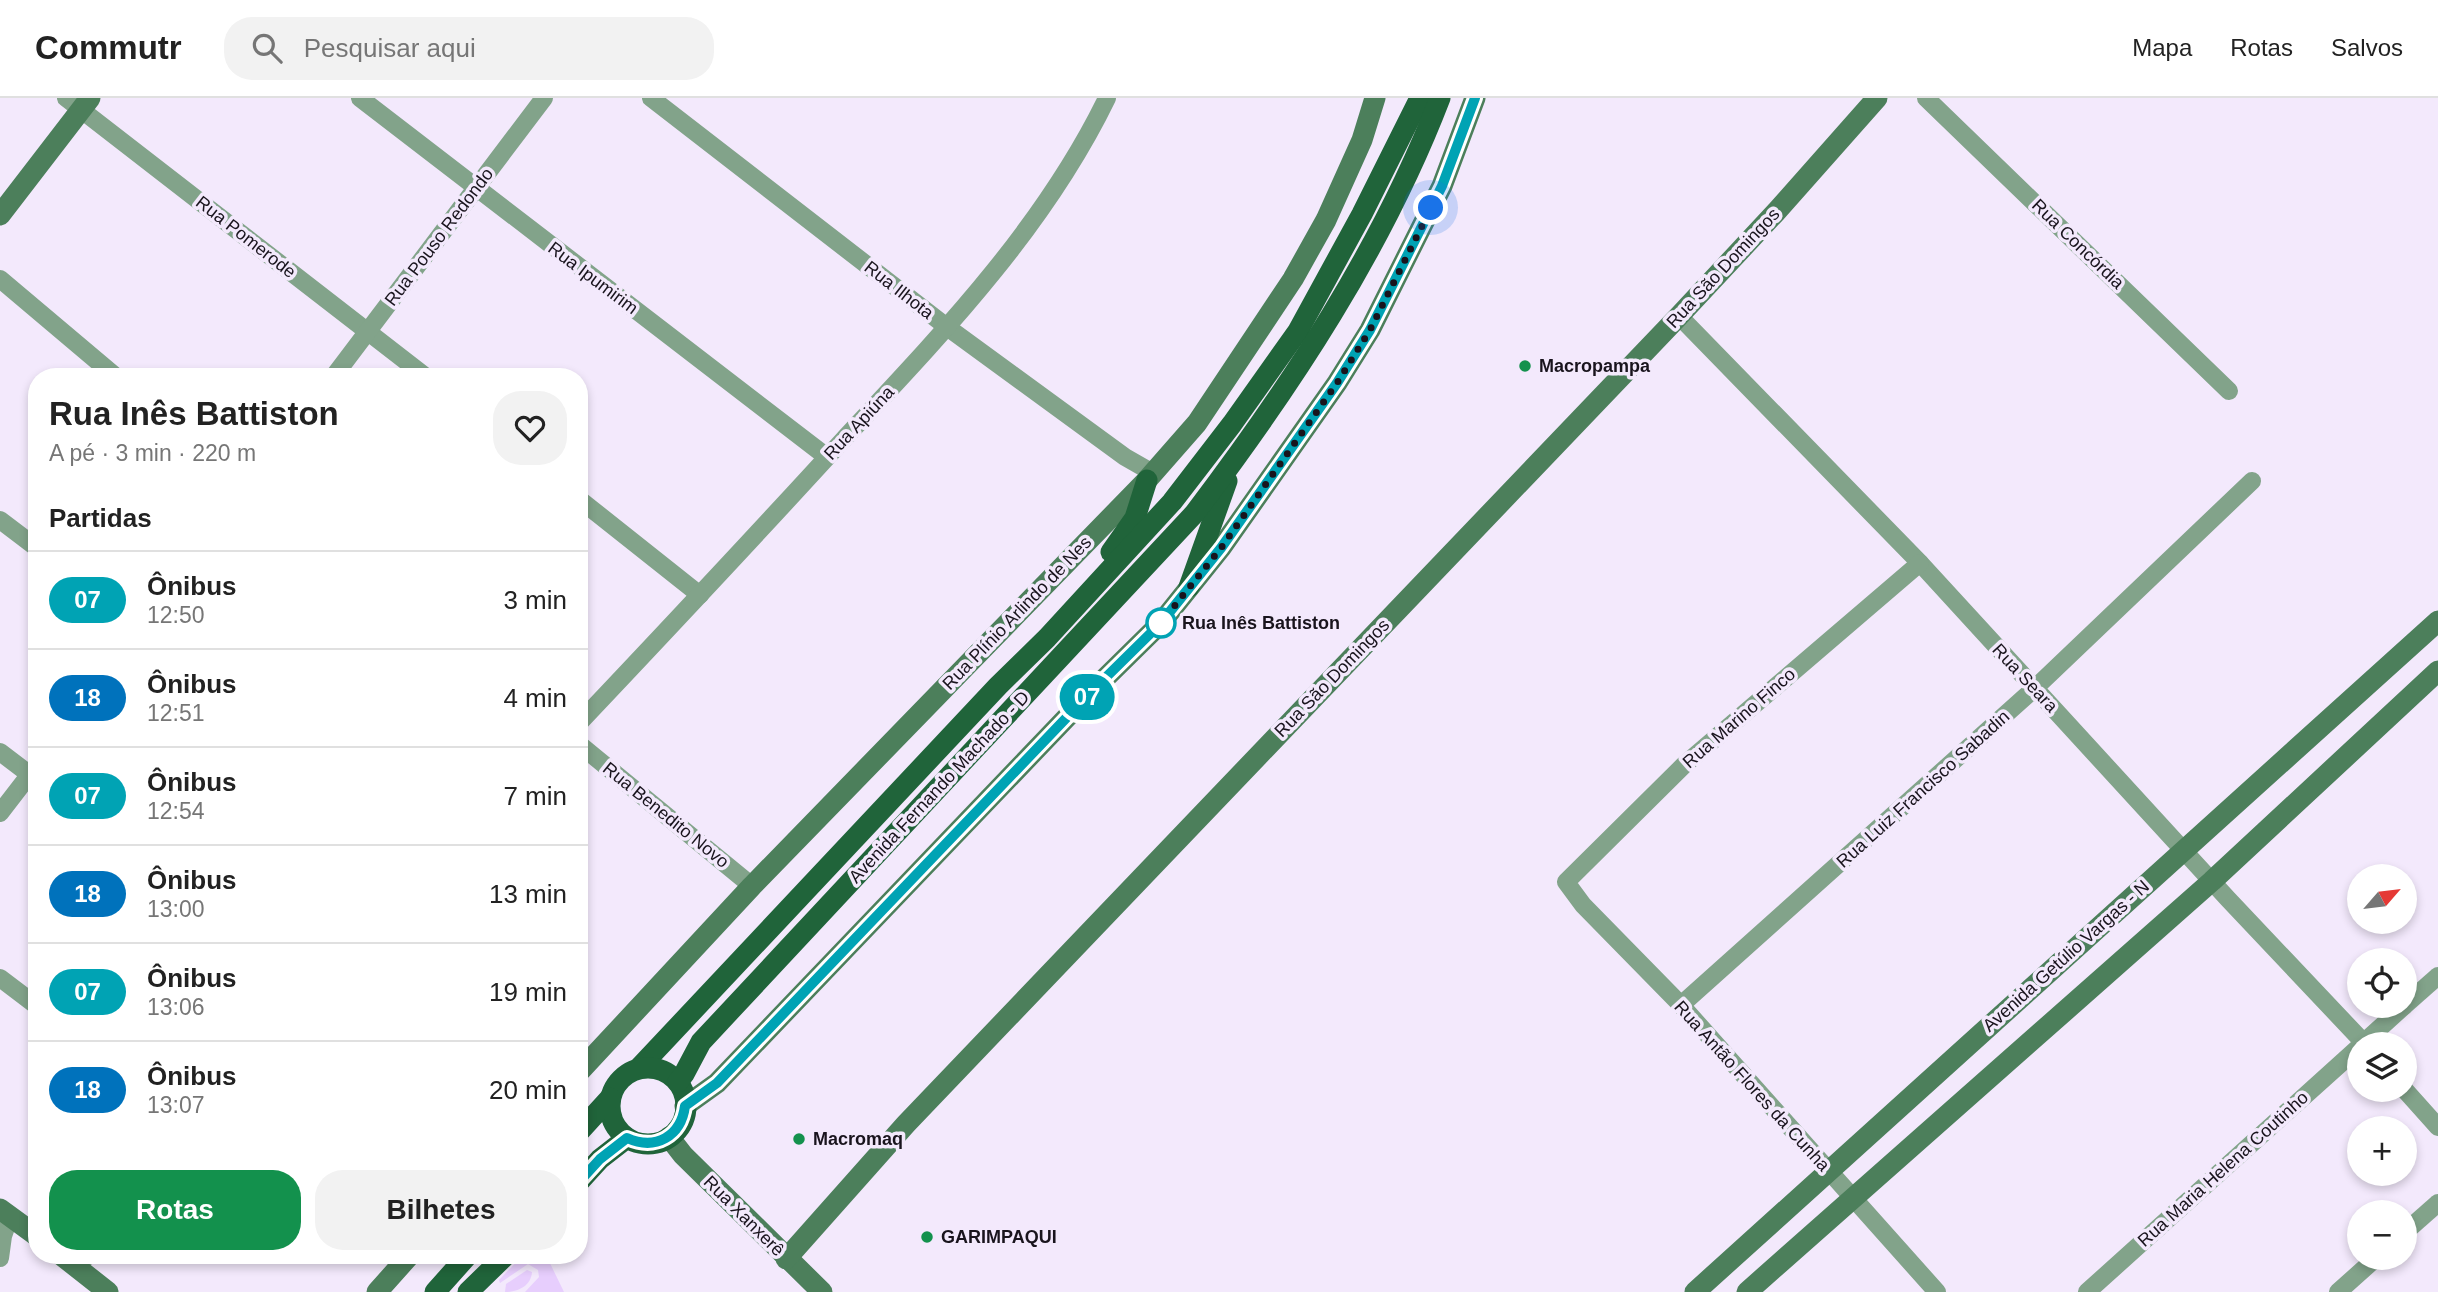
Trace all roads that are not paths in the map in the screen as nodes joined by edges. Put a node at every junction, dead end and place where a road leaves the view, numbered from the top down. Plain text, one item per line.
1 (360, 98) edge
2 (544, 98) edge
3 (651, 98) edge
4 (1107, 98) edge
5 (1375, 98) edge
6 (1420, 98) edge
7 (1440, 98) edge
8 (1475, 98) edge
9 (1877, 98) edge
10 (1926, 98) edge
11 (79, 102) edge
12 (476, 188) junction
13 (0, 215) edge
14 (0, 279) edge
15 (1679, 316) junction
16 (947, 327) junction
17 (368, 331) junction
18 (106, 368) edge
19 (340, 368) edge
20 (415, 368) edge
21 (2229, 391) dead end
22 (827, 457) junction
23 (1234, 461) junction
24 (1150, 476) junction
25 (2252, 481) dead end
26 (588, 506) edge
27 (0, 520) edge
28 (28, 541) edge
29 (1920, 563) junction
30 (1189, 587) junction
31 (700, 595) junction
32 (2438, 621) edge
33 (1047, 638) junction
34 (2438, 671) edge
35 (2035, 688) junction
36 (588, 713) edge
37 (588, 751) edge
38 (0, 752) edge
39 (28, 769) edge
40 (28, 780) edge
41 (0, 813) edge
42 (2184, 849) junction
43 (2213, 881) junction
44 (1566, 882) joint
45 (752, 886) junction
46 (2438, 976) edge
47 (0, 978) edge
48 (2417, 995) edge
49 (28, 999) edge
50 (1681, 1006) junction
51 (2391, 1018) edge
52 (2351, 1032) edge
53 (2377, 1032) edge
54 (2347, 1059) edge
55 (588, 1062) edge
56 (639, 1068) junction
57 (678, 1082) junction
58 (610, 1098) junction
59 (2416, 1102) edge
60 (685, 1106) junction
61 (588, 1122) edge
62 (2438, 1127) edge
63 (668, 1137) junction
64 (627, 1138) junction
65 (588, 1172) edge
66 (1828, 1172) junction
67 (1852, 1198) junction
68 (2438, 1203) edge
69 (3, 1211) edge
70 (2417, 1222) edge
71 (28, 1230) edge
72 (0, 1258) edge
73 (786, 1259) junction
74 (80, 1264) edge
75 (402, 1264) edge
76 (460, 1264) edge
77 (497, 1264) edge
78 (2363, 1270) edge
79 (108, 1292) edge
80 (377, 1292) edge
81 (435, 1292) edge
82 (468, 1292) edge
83 (822, 1292) edge
84 (1695, 1292) edge
85 (1747, 1292) edge
86 (1937, 1292) edge
87 (2087, 1292) edge
88 (2338, 1292) edge

1 - 12 street, Rua Ipumirim
2 - 12 street, Rua Pouso Redondo
3 - 16 street, Rua Ilhota
4 - 16 street, Rua Apiúna
5 - 24 street, Rua Plínio Arlindo de Nes
6 - 33 main road, Avenida Fernando Machado - D
7 - 23 main road, Avenida Fernando Machado - D
8 - 30 street
9 - 15 street, Rua São Domingos
10 - 21 street, Rua Concórdia
11 - 13 street
11 - 17 street, Rua Pomerode
12 - 17 street, Rua Pouso Redondo
12 - 22 street, Rua Ipumirim
14 - 18 street
15 - 29 street, Rua Seara
15 - 73 street, Rua São Domingos
16 - 22 street, Rua Apiúna
16 - 24 street, Rua Ilhota
17 - 19 street, Rua Pouso Redondo
17 - 20 street, Rua Pomerode
22 - 31 street, Rua Apiúna
23 - 30 main road
23 - 57 main road, Avenida Fernando Machado - D
24 - 33 main road
24 - 45 street, Rua Plínio Arlindo de Nes
25 - 35 street, Rua Luiz Francisco Sabadin
26 - 31 street
27 - 28 street
29 - 35 street, Rua Seara
29 - 44 street, Rua Marino Finco
30 - 60 street
31 - 36 street, Rua Apiúna
32 - 42 street, Avenida Getúlio Vargas - N
33 - 56 main road, Avenida Fernando Machado - D
34 - 43 street
35 - 42 street, Rua Seara
35 - 50 street, Rua Luiz Francisco Sabadin
37 - 45 street, Rua Benedito Novo
38 - 39 street
40 - 41 street
42 - 43 street, Rua Seara
42 - 66 street, Avenida Getúlio Vargas - N
43 - 52 street, Rua Seara
43 - 67 street
44 - 50 street, Rua Antão Flores da Cunha
45 - 55 street, Rua Plínio Arlindo de Nes
46 - 48 street, Rua Maria Helena Coutinho
47 - 49 street
50 - 66 street, Rua Antão Flores da Cunha
51 - 53 street, Rua Maria Helena Coutinho
54 - 87 street, Rua Maria Helena Coutinho
56 - 57 main road
56 - 58 main road
57 - 60 main road
58 - 61 main road
58 - 64 main road
59 - 62 street
60 - 63 main road
63 - 64 main road
63 - 73 street, Rua Xanxerê
64 - 65 main road
66 - 67 street, Rua Antão Flores da Cunha
66 - 84 street, Avenida Getúlio Vargas - N
67 - 85 street
67 - 86 street, Rua Antão Flores da Cunha
68 - 70 street
69 - 71 street
69 - 72 street
73 - 83 street, Rua Xanxerê
74 - 79 street
75 - 80 street
76 - 81 main road
77 - 82 main road
78 - 88 street

